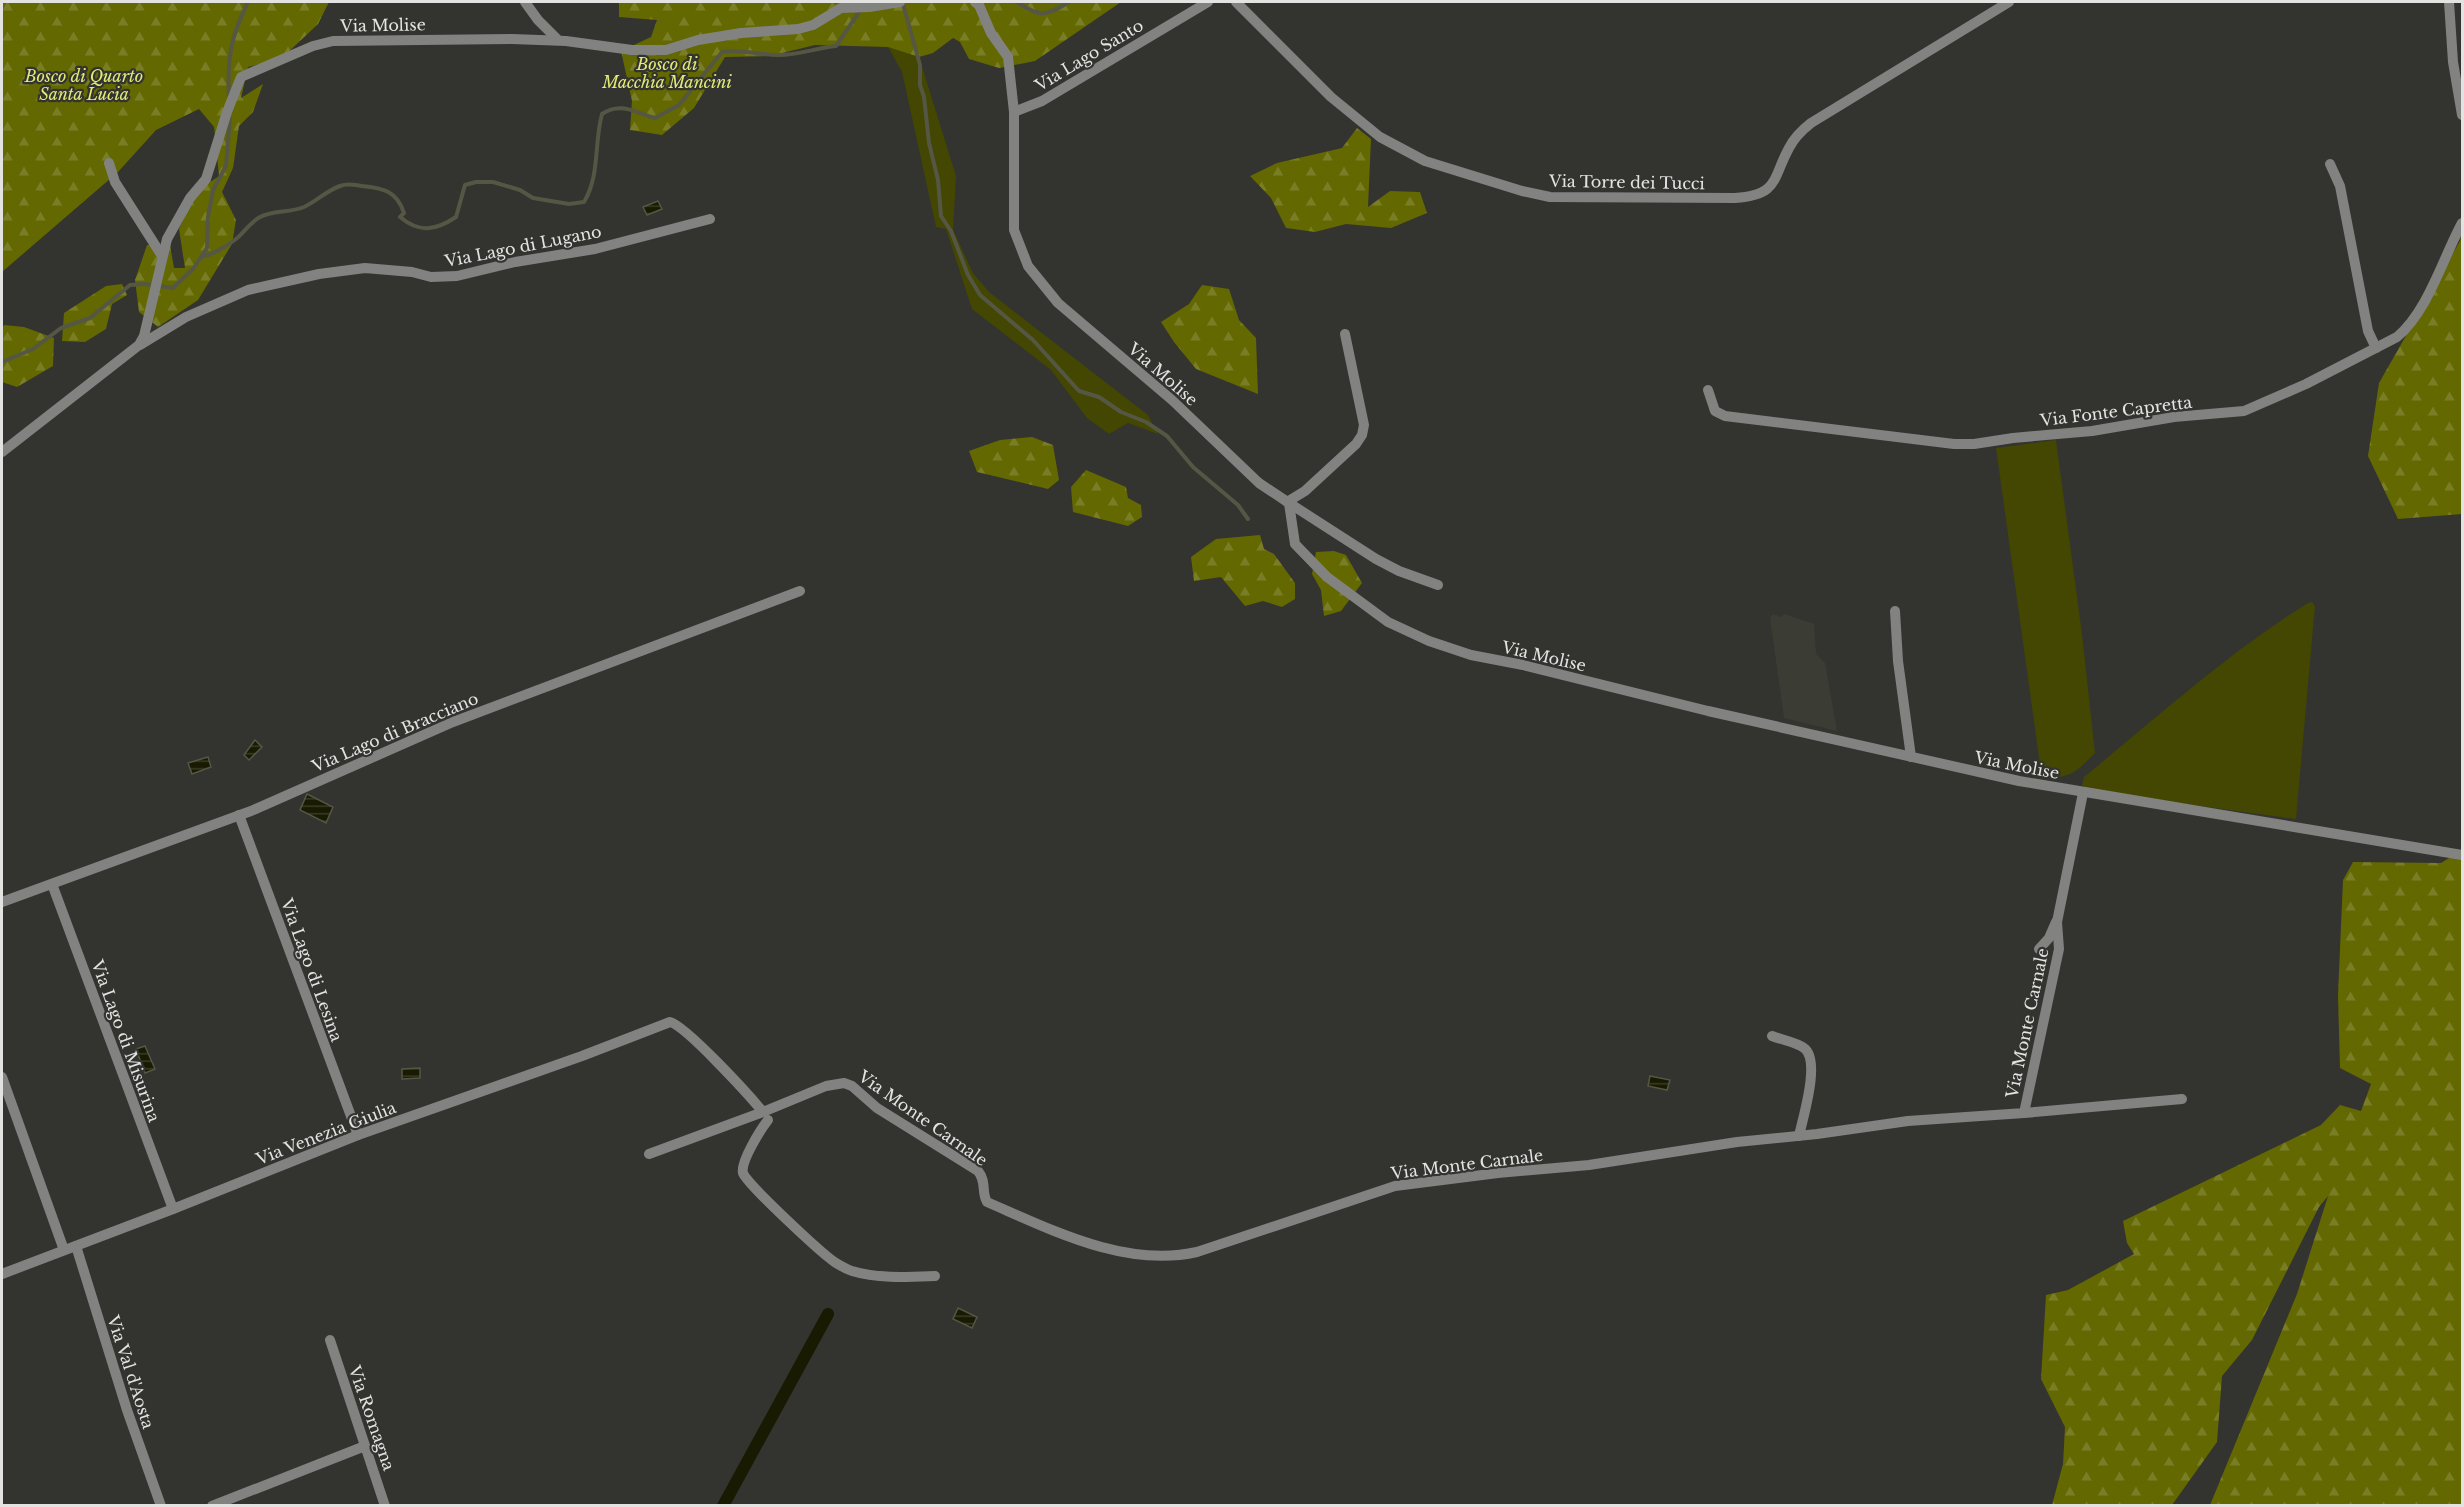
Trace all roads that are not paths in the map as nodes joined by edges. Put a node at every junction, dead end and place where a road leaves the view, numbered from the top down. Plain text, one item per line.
1 (525, 2) edge
2 (894, 2) edge
3 (900, 2) edge
4 (975, 2) edge
5 (1208, 2) edge
6 (1236, 2) edge
7 (2009, 2) edge
8 (2450, 2) edge
9 (558, 40) junction
10 (1014, 112) junction
11 (2463, 115) edge
12 (108, 163) dead end
13 (2330, 164) dead end
14 (710, 219) dead end
15 (2463, 223) edge
16 (162, 256) junction
17 (1345, 334) dead end
18 (139, 345) junction
19 (2376, 348) junction
20 (1708, 390) dead end
21 (2, 452) edge
22 (1288, 502) junction
23 (1438, 585) dead end
24 (800, 591) dead end
25 (1896, 611) dead end
26 (1911, 757) junction
27 (2083, 793) junction
28 (239, 815) junction
29 (2463, 855) edge
30 (52, 884) junction
31 (2, 902) edge
32 (2056, 922) junction
33 (2039, 949) dead end
34 (1772, 1036) dead end
35 (2, 1077) edge
36 (2182, 1099) dead end
37 (2024, 1113) junction
38 (766, 1116) junction
39 (358, 1135) junction
40 (1799, 1136) junction
41 (648, 1154) dead end
42 (173, 1209) junction
43 (76, 1246) junction
44 (64, 1250) junction
45 (2, 1274) edge
46 (935, 1276) dead end
47 (330, 1340) dead end
48 (365, 1446) junction
49 (161, 1506) edge
50 (212, 1506) edge
51 (386, 1506) edge

1 - 9 street
2 - 3 street
2 - 9 street, Via Molise
4 - 10 street, Via Molise
5 - 10 street, Via Lago Santo
6 - 7 street, Via Torre dei Tucci
8 - 11 street
9 - 16 street, Via Molise
10 - 22 street, Via Molise
12 - 16 street
13 - 19 street
14 - 18 street, Via Lago di Lugano
15 - 19 street, Via Fonte Capretta
16 - 18 street, Via Molise
17 - 22 street
18 - 21 street
19 - 20 street, Via Fonte Capretta
22 - 23 street
22 - 26 street, Via Molise
24 - 28 street, Via Lago di Bracciano
25 - 26 street
26 - 27 street, Via Molise
27 - 29 street, Via Molise
27 - 32 street, Via Monte Carnale
28 - 30 street, Via Lago di Bracciano
28 - 39 street, Via Lago di Lesina
30 - 31 street, Via Lago di Bracciano
30 - 42 street, Via Lago di Misurina
32 - 33 street
32 - 37 street, Via Monte Carnale
34 - 40 street
35 - 44 street
36 - 37 street
37 - 40 street, Via Monte Carnale
38 - 39 street, Via Venezia Giulia
38 - 40 street, Via Monte Carnale
38 - 41 street
38 - 46 street
39 - 42 street, Via Venezia Giulia
42 - 43 street, Via Venezia Giulia
43 - 44 street, Via Venezia Giulia
43 - 49 street, Via Val d'Aosta
44 - 45 street, Via Venezia Giulia
47 - 48 street, Via Romagna
48 - 50 street
48 - 51 street, Via Romagna

